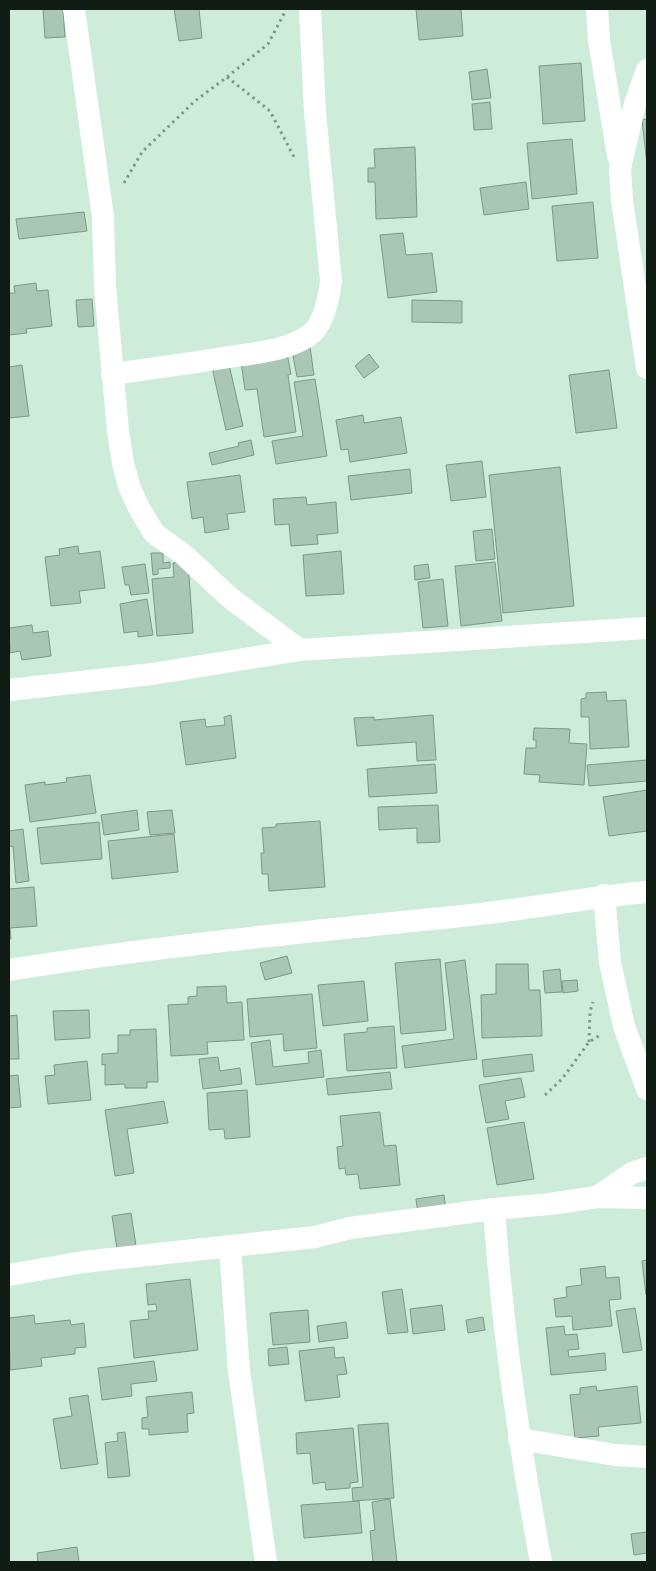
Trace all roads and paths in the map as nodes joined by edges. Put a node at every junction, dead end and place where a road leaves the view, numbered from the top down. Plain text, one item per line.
1 (74, 9) edge
2 (286, 9) edge
3 (310, 9) edge
4 (597, 9) edge
5 (647, 70) edge
6 (228, 78) junction
7 (295, 160) dead end
8 (620, 168) junction
9 (123, 184) dead end
10 (647, 368) edge
11 (112, 374) junction
12 (647, 628) edge
13 (300, 650) junction
14 (9, 690) edge
15 (647, 892) edge
16 (604, 895) junction
17 (9, 970) edge
18 (624, 1026) junction
19 (647, 1089) edge
20 (545, 1095) dead end
21 (647, 1168) edge
22 (597, 1197) junction
23 (647, 1198) edge
24 (494, 1209) junction
25 (230, 1247) junction
26 (9, 1275) edge
27 (519, 1439) junction
28 (647, 1457) edge
29 (266, 1562) edge
30 (541, 1562) edge

1 - 11 street
2 - 6 path
3 - 11 street
4 - 8 street
5 - 8 street
6 - 7 path
6 - 9 path
8 - 10 street
11 - 13 street
12 - 13 street
13 - 14 street
15 - 16 street
16 - 17 street
16 - 18 street
18 - 19 street
18 - 20 path
21 - 22 street
22 - 23 street
22 - 24 street
24 - 25 street
24 - 27 street
25 - 26 street
25 - 29 street
27 - 28 street
27 - 30 street

